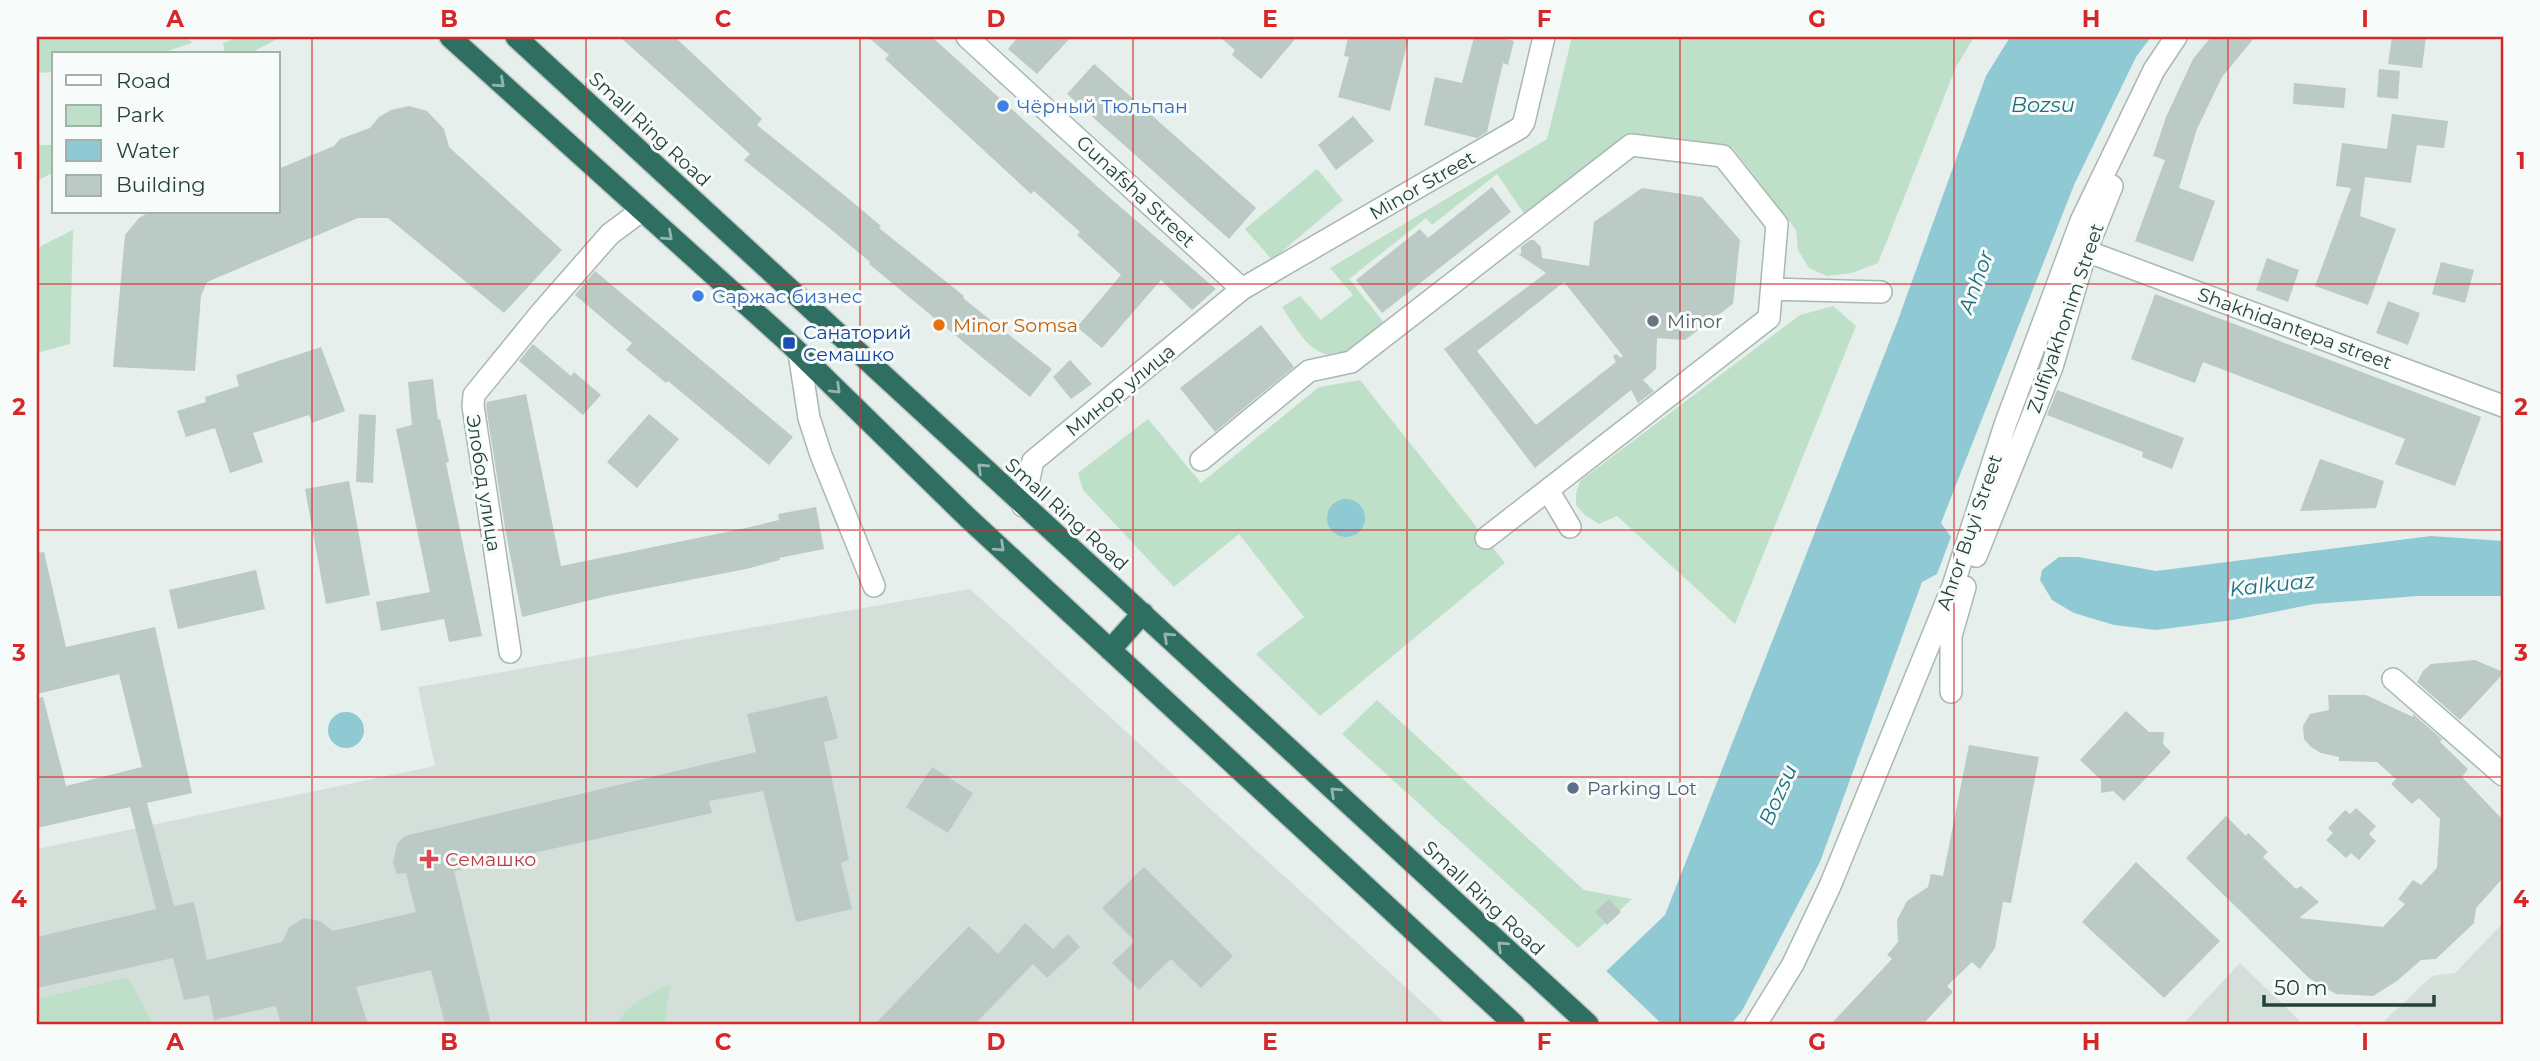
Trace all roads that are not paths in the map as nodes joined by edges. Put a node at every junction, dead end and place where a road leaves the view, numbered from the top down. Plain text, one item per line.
1 (450, 37) edge
2 (516, 37) edge
3 (967, 37) edge
4 (1544, 37) edge
5 (2176, 37) edge
6 (2192, 37) edge
7 (641, 211) junction
8 (2086, 251) junction
9 (1242, 289) junction
10 (1772, 289) junction
11 (1881, 292) dead end
12 (799, 353) junction
13 (2503, 406) edge
14 (1201, 460) dead end
15 (1548, 490) junction
16 (1023, 506) junction
17 (1570, 527) dead end
18 (1486, 538) dead end
19 (874, 586) dead end
20 (1143, 613) junction
21 (1110, 650) junction
22 (510, 652) dead end
23 (2393, 679) dead end
24 (1951, 692) dead end
25 (2503, 775) edge
26 (1514, 1024) edge
27 (1588, 1024) edge
28 (1756, 1024) edge

1 -> 7 highway
16 -> 2 highway, Small Ring Road
3 - 9 street, Gunafsha Street
4 - 9 street, Minor Street
5 - 28 street, Ahror Buyi Street
6 - 8 street, Zulfiyakhonim Street
7 -> 12 highway
7 - 22 street, Элобод улица
8 - 13 street, Shakhidantepa street
8 - 24 street, Zulfiyakhonim Street
9 - 16 street, Минор улица
10 - 11 street
10 - 14 street
10 - 15 street
12 - 19 street
12 -> 21 highway
15 - 17 street
15 - 18 street
16 - 20 highway, Small Ring Road
20 - 21 highway
27 -> 20 highway, Small Ring Road
21 - 26 highway
23 - 25 street

